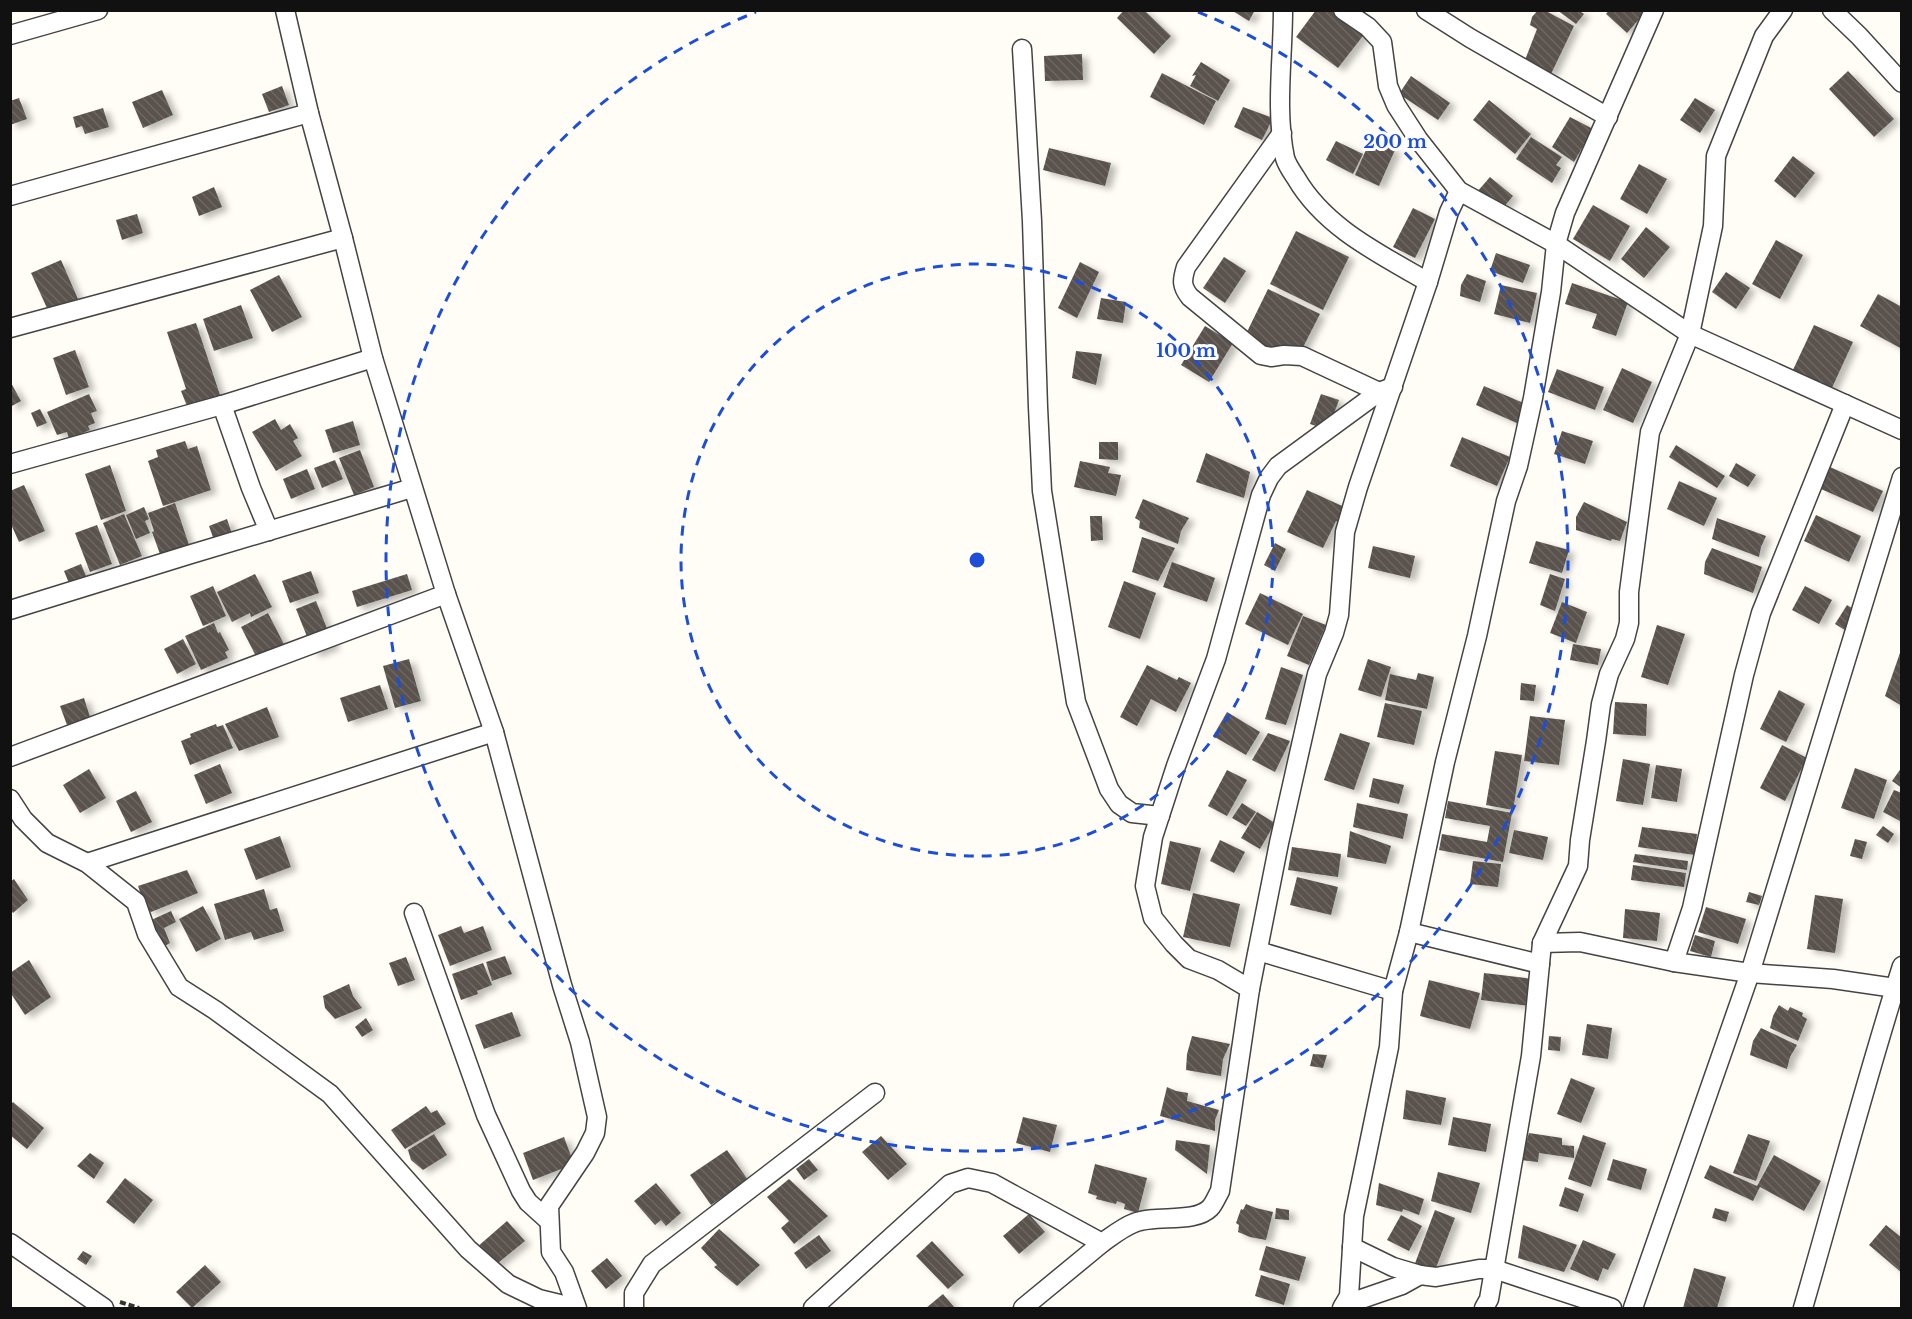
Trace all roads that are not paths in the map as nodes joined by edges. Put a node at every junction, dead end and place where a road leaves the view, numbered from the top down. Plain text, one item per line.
1 (98, 10) edge
2 (285, 10) edge
3 (1283, 10) edge
4 (1343, 10) edge
5 (1426, 10) edge
6 (1654, 10) edge
7 (1783, 10) edge
8 (1832, 10) edge
9 (10, 35) edge
10 (1022, 49) dead end
11 (1902, 83) edge
12 (309, 113) junction
13 (1608, 117) junction
14 (1282, 133) junction
15 (1460, 191) junction
16 (10, 196) edge
17 (343, 238) junction
18 (1556, 244) junction
19 (1428, 282) junction
20 (10, 328) edge
21 (1690, 334) junction
22 (373, 358) junction
23 (1386, 390) junction
24 (1845, 404) junction
25 (222, 405) junction
26 (1902, 430) edge
27 (10, 464) edge
28 (1902, 477) edge
29 (412, 488) junction
30 (269, 531) junction
31 (446, 594) junction
32 (10, 610) edge
33 (494, 732) junction
34 (10, 757) edge
35 (10, 799) edge
36 (1160, 816) junction
37 (87, 863) junction
38 (414, 913) dead end
39 (1408, 932) junction
40 (1542, 943) junction
41 (1258, 951) junction
42 (1674, 962) junction
43 (1540, 964) junction
44 (1902, 966) edge
45 (1750, 973) junction
46 (1895, 987) junction
47 (1250, 989) junction
48 (1393, 991) junction
49 (875, 1092) dead end
50 (549, 1221) junction
51 (10, 1243) edge
52 (1102, 1243) junction
53 (1352, 1247) junction
54 (1494, 1269) junction
55 (1420, 1275) junction
56 (1343, 1307) edge
57 (104, 1308) edge
58 (577, 1308) edge
59 (634, 1308) edge
60 (813, 1308) edge
61 (1023, 1308) edge
62 (1484, 1308) edge
63 (1612, 1308) edge
64 (1633, 1308) edge
65 (1803, 1308) edge

1 - 9 street
2 - 12 street
3 - 14 street
4 - 15 street
5 - 13 street
6 - 13 street
7 - 21 street
8 - 11 street
10 - 36 street
12 - 16 street
12 - 17 street
13 - 18 street
14 - 19 street
14 - 23 street
15 - 18 street
15 - 19 street
17 - 20 street
17 - 22 street
18 - 21 street
18 - 39 street
19 - 23 street
21 - 24 street
21 - 40 street
22 - 25 street
22 - 29 street
23 - 36 street
23 - 41 street
24 - 26 street
24 - 42 street
25 - 27 street
25 - 30 street
28 - 45 street
29 - 30 street
29 - 31 street
30 - 32 street
31 - 33 street
31 - 34 street
33 - 37 street
33 - 50 street
35 - 37 street
36 - 47 street
37 - 58 street
38 - 50 street
39 - 43 street
39 - 48 street
40 - 42 street
40 - 43 street
41 - 47 street
41 - 48 street
42 - 45 street
43 - 54 street
44 - 46 street
45 - 46 street
45 - 64 street
46 - 65 street
47 - 52 street
48 - 53 street
49 - 59 street
50 - 58 street
51 - 57 street
52 - 60 street
52 - 61 street
53 - 55 street
53 - 56 street
54 - 55 street
54 - 62 street
54 - 63 street
55 - 56 street

